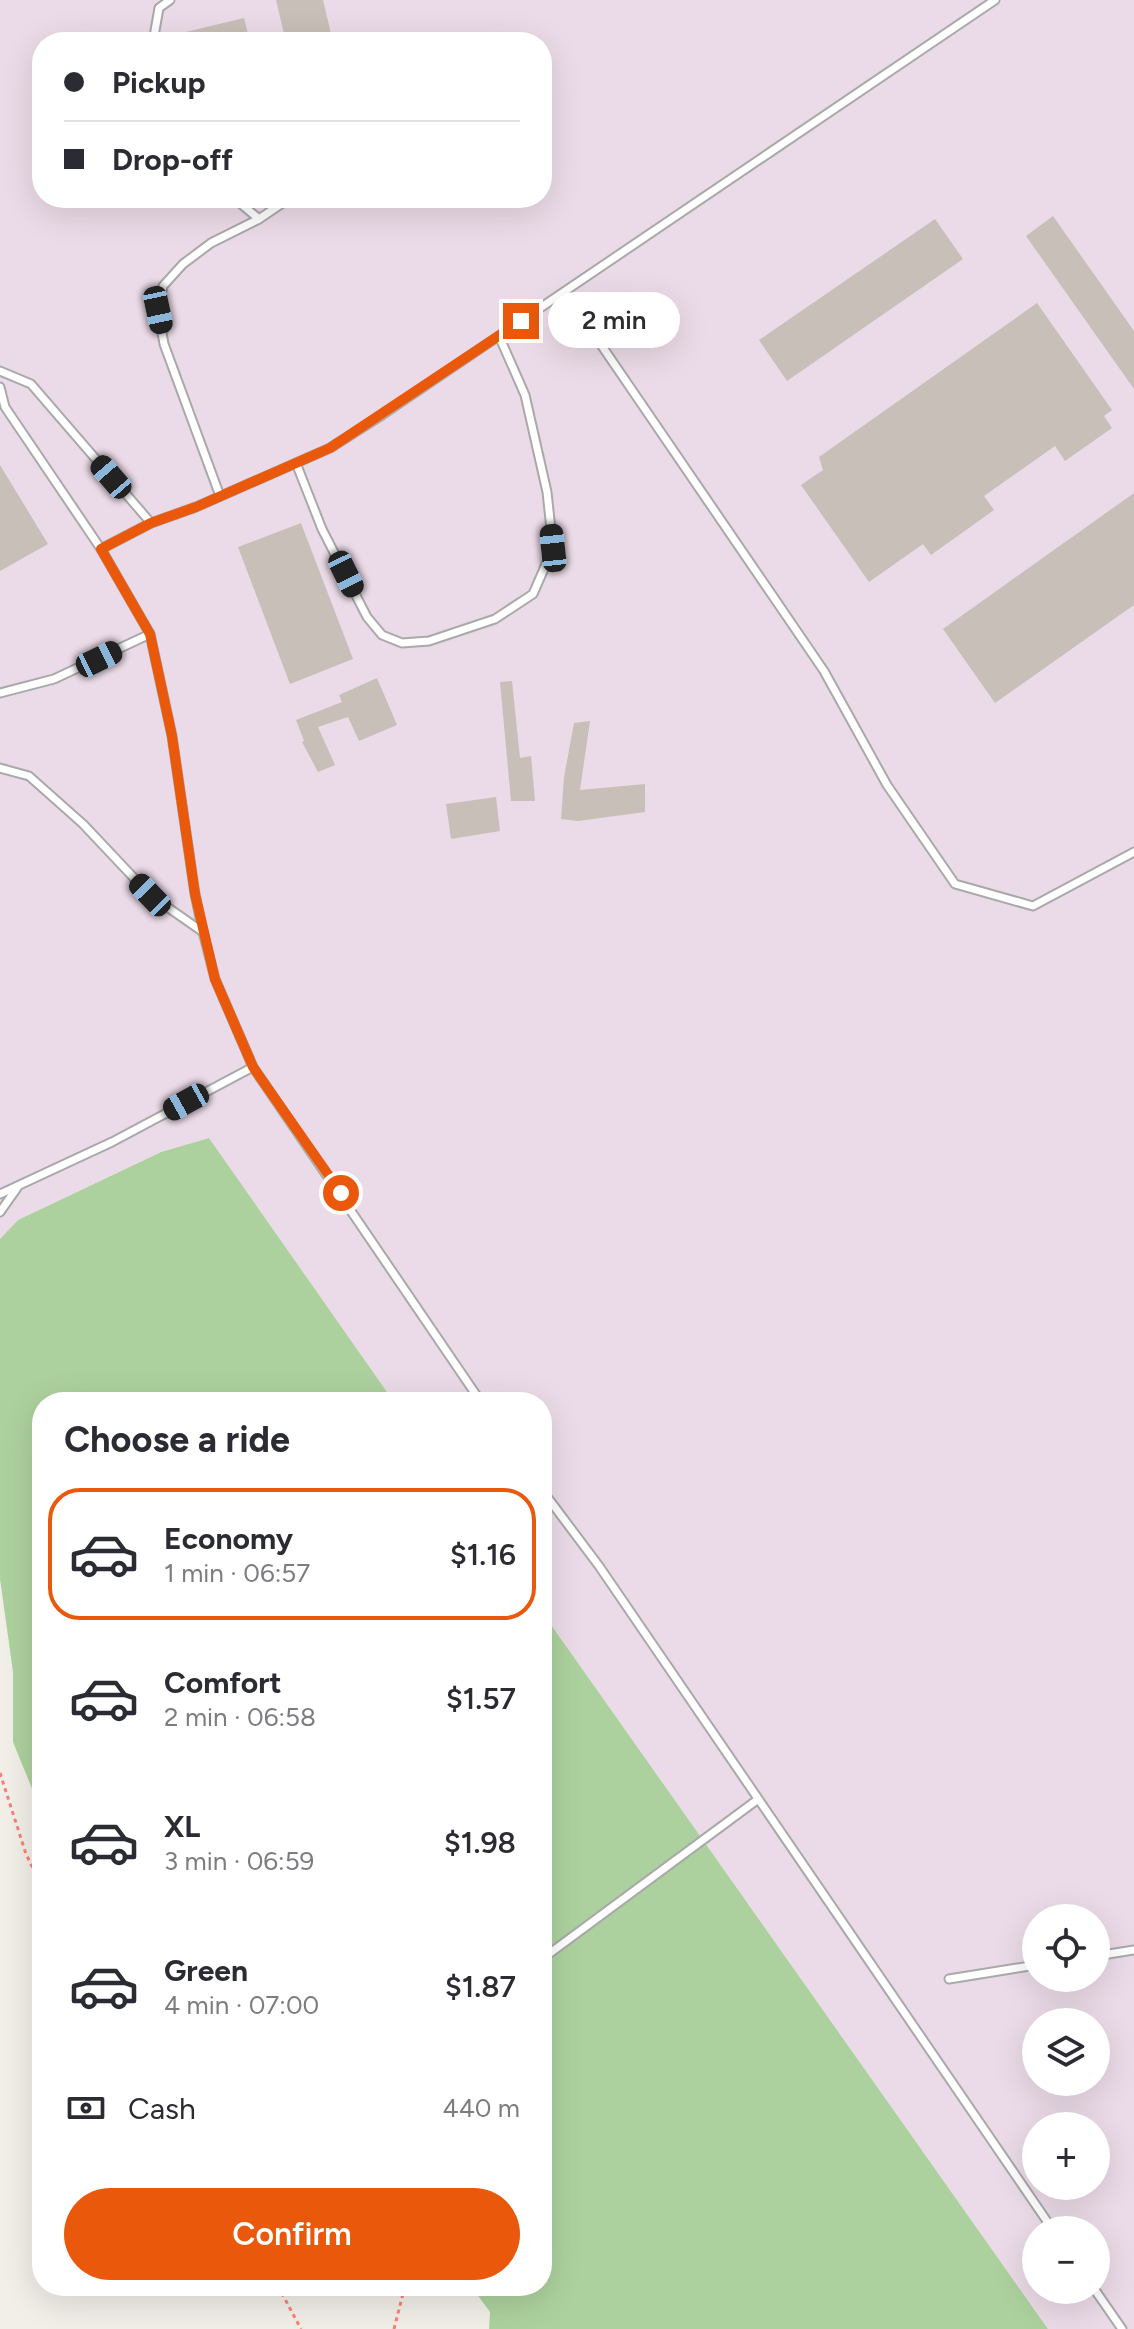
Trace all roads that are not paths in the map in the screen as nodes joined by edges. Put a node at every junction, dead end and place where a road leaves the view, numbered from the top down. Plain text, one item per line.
1 (170, 0) edge
2 (995, 0) edge
3 (155, 32) edge
4 (246, 208) edge
5 (275, 208) edge
6 (259, 219) junction
7 (565, 292) junction
8 (499, 336) junction
9 (0, 371) edge
10 (0, 387) edge
11 (296, 463) junction
12 (220, 496) junction
13 (151, 523) junction
14 (101, 549) junction
15 (150, 634) junction
16 (0, 693) edge
17 (0, 768) edge
18 (1134, 852) edge
19 (203, 932) junction
20 (253, 1067) junction
21 (18, 1187) junction
22 (0, 1194) edge
23 (0, 1212) edge
24 (474, 1392) edge
25 (552, 1503) edge
26 (757, 1800) junction
27 (1134, 1950) edge
28 (552, 1952) edge
29 (1110, 1954) edge
30 (1022, 1967) edge
31 (949, 1979) dead end
32 (1043, 2216) edge
33 (1105, 2304) edge
34 (1122, 2329) edge

1 - 3 lane
2 - 7 lane
4 - 6 lane
5 - 6 lane
6 - 12 lane
7 - 8 lane
7 - 18 lane
8 - 11 lane
8 - 11 lane
9 - 13 lane
10 - 14 lane
11 - 12 lane
12 - 13 lane
13 - 14 lane
14 - 15 lane
15 - 16 lane
15 - 19 lane
17 - 19 lane
19 - 20 lane
20 - 21 lane
20 - 24 lane
21 - 22 lane
21 - 23 lane
25 - 26 lane
26 - 28 lane
26 - 32 lane
27 - 29 lane
30 - 31 lane
33 - 34 lane

